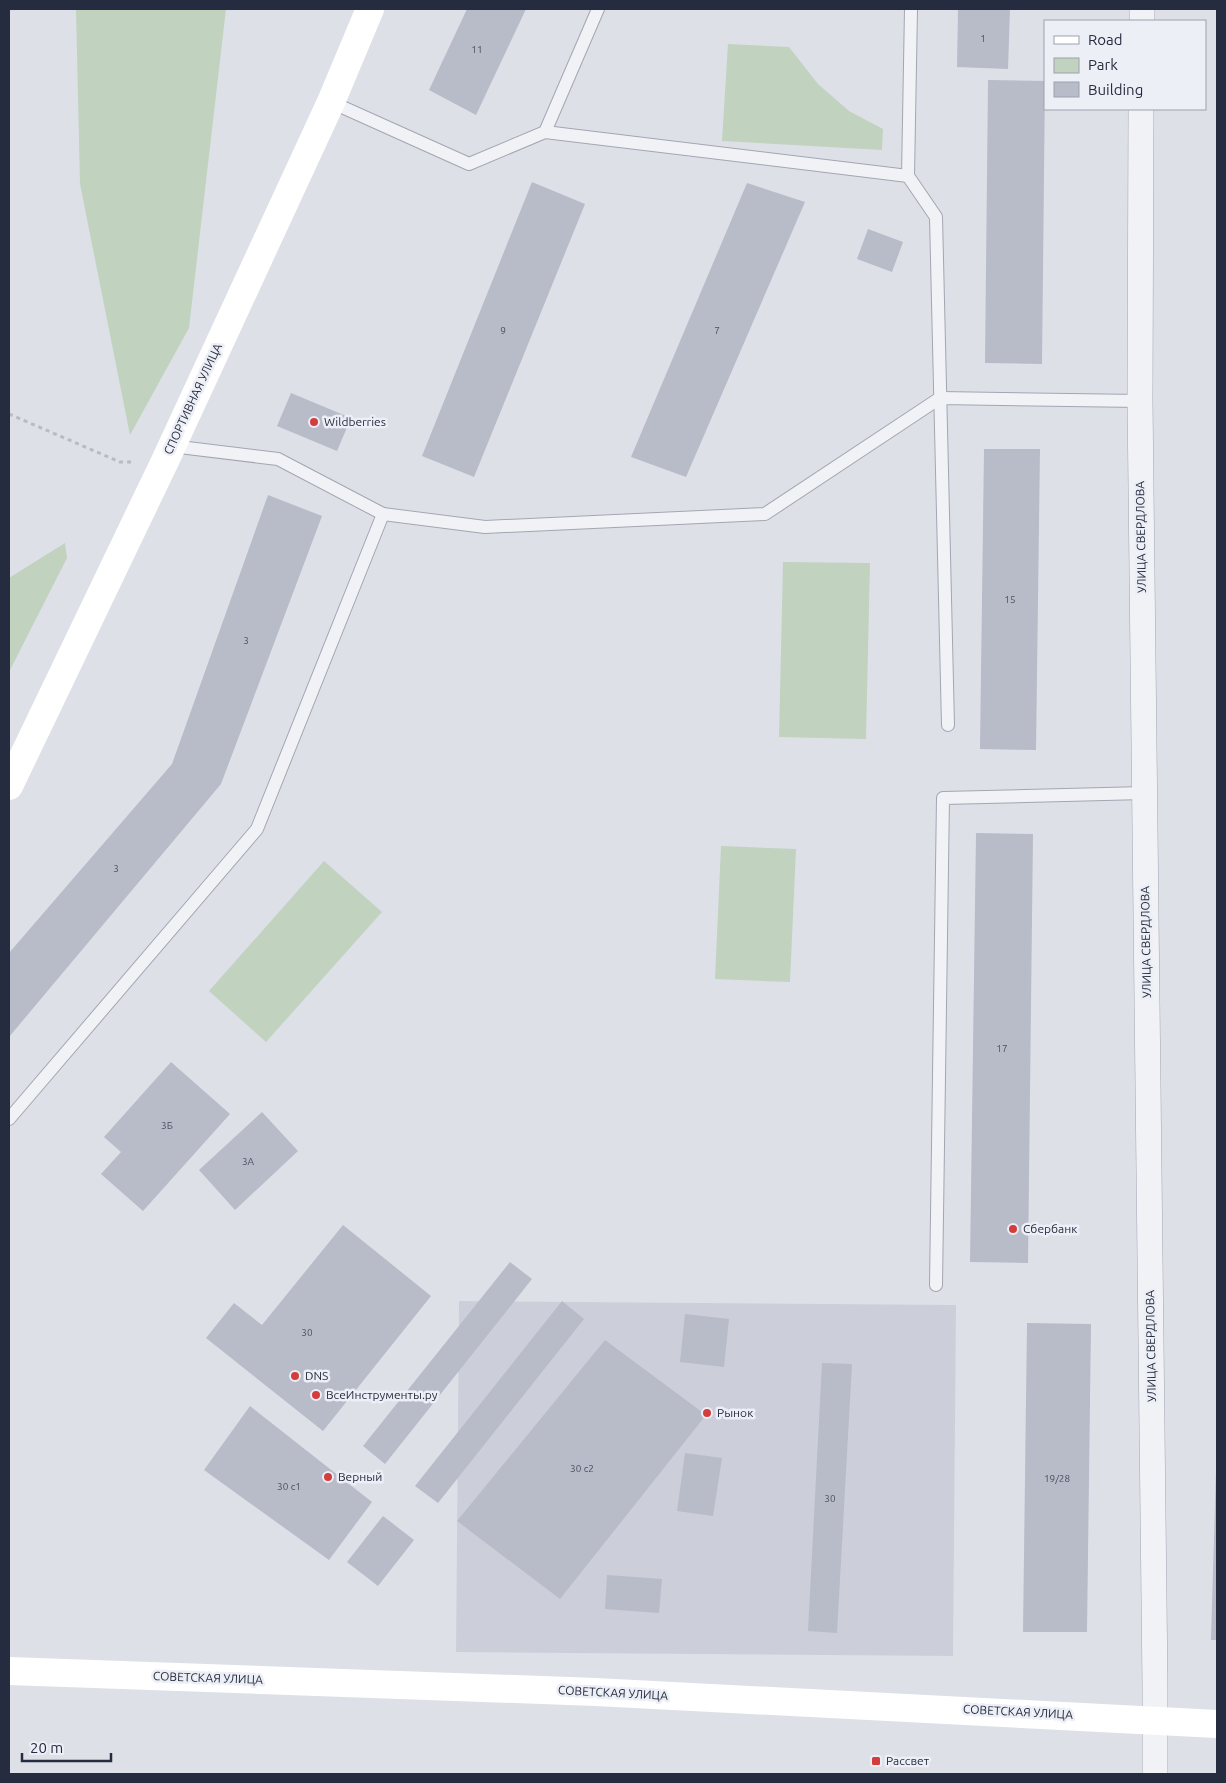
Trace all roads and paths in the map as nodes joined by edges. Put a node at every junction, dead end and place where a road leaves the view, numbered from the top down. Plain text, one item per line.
1 (370, 9) edge
2 (598, 9) edge
3 (910, 9) edge
4 (331, 102) junction
5 (1141, 110) edge
6 (545, 132) junction
7 (908, 176) junction
8 (940, 398) junction
9 (1140, 402) junction
10 (9, 414) edge
11 (168, 453) junction
12 (383, 514) junction
13 (948, 725) dead end
14 (9, 786) edge
15 (1144, 793) junction
16 (9, 1119) edge
17 (936, 1284) dead end
18 (9, 1671) edge
19 (1155, 1720) junction
20 (1217, 1724) edge
21 (1155, 1774) edge

1 - 4 street, СПОРТИВНАЯ УЛИЦА
2 - 6 lane
3 - 7 lane
4 - 6 lane
4 - 11 street, СПОРТИВНАЯ УЛИЦА
5 - 9 street, УЛИЦА СВЕРДЛОВА
6 - 7 lane
7 - 8 lane
8 - 9 lane
8 - 12 lane
8 - 13 lane
9 - 15 street, УЛИЦА СВЕРДЛОВА
10 - 11 path
11 - 12 lane
11 - 14 street, СПОРТИВНАЯ УЛИЦА
12 - 16 lane
15 - 17 lane
15 - 19 street, УЛИЦА СВЕРДЛОВА
18 - 19 street, СОВЕТСКАЯ УЛИЦА
19 - 20 street, СОВЕТСКАЯ УЛИЦА
19 - 21 street, УЛИЦА СВЕРДЛОВА

